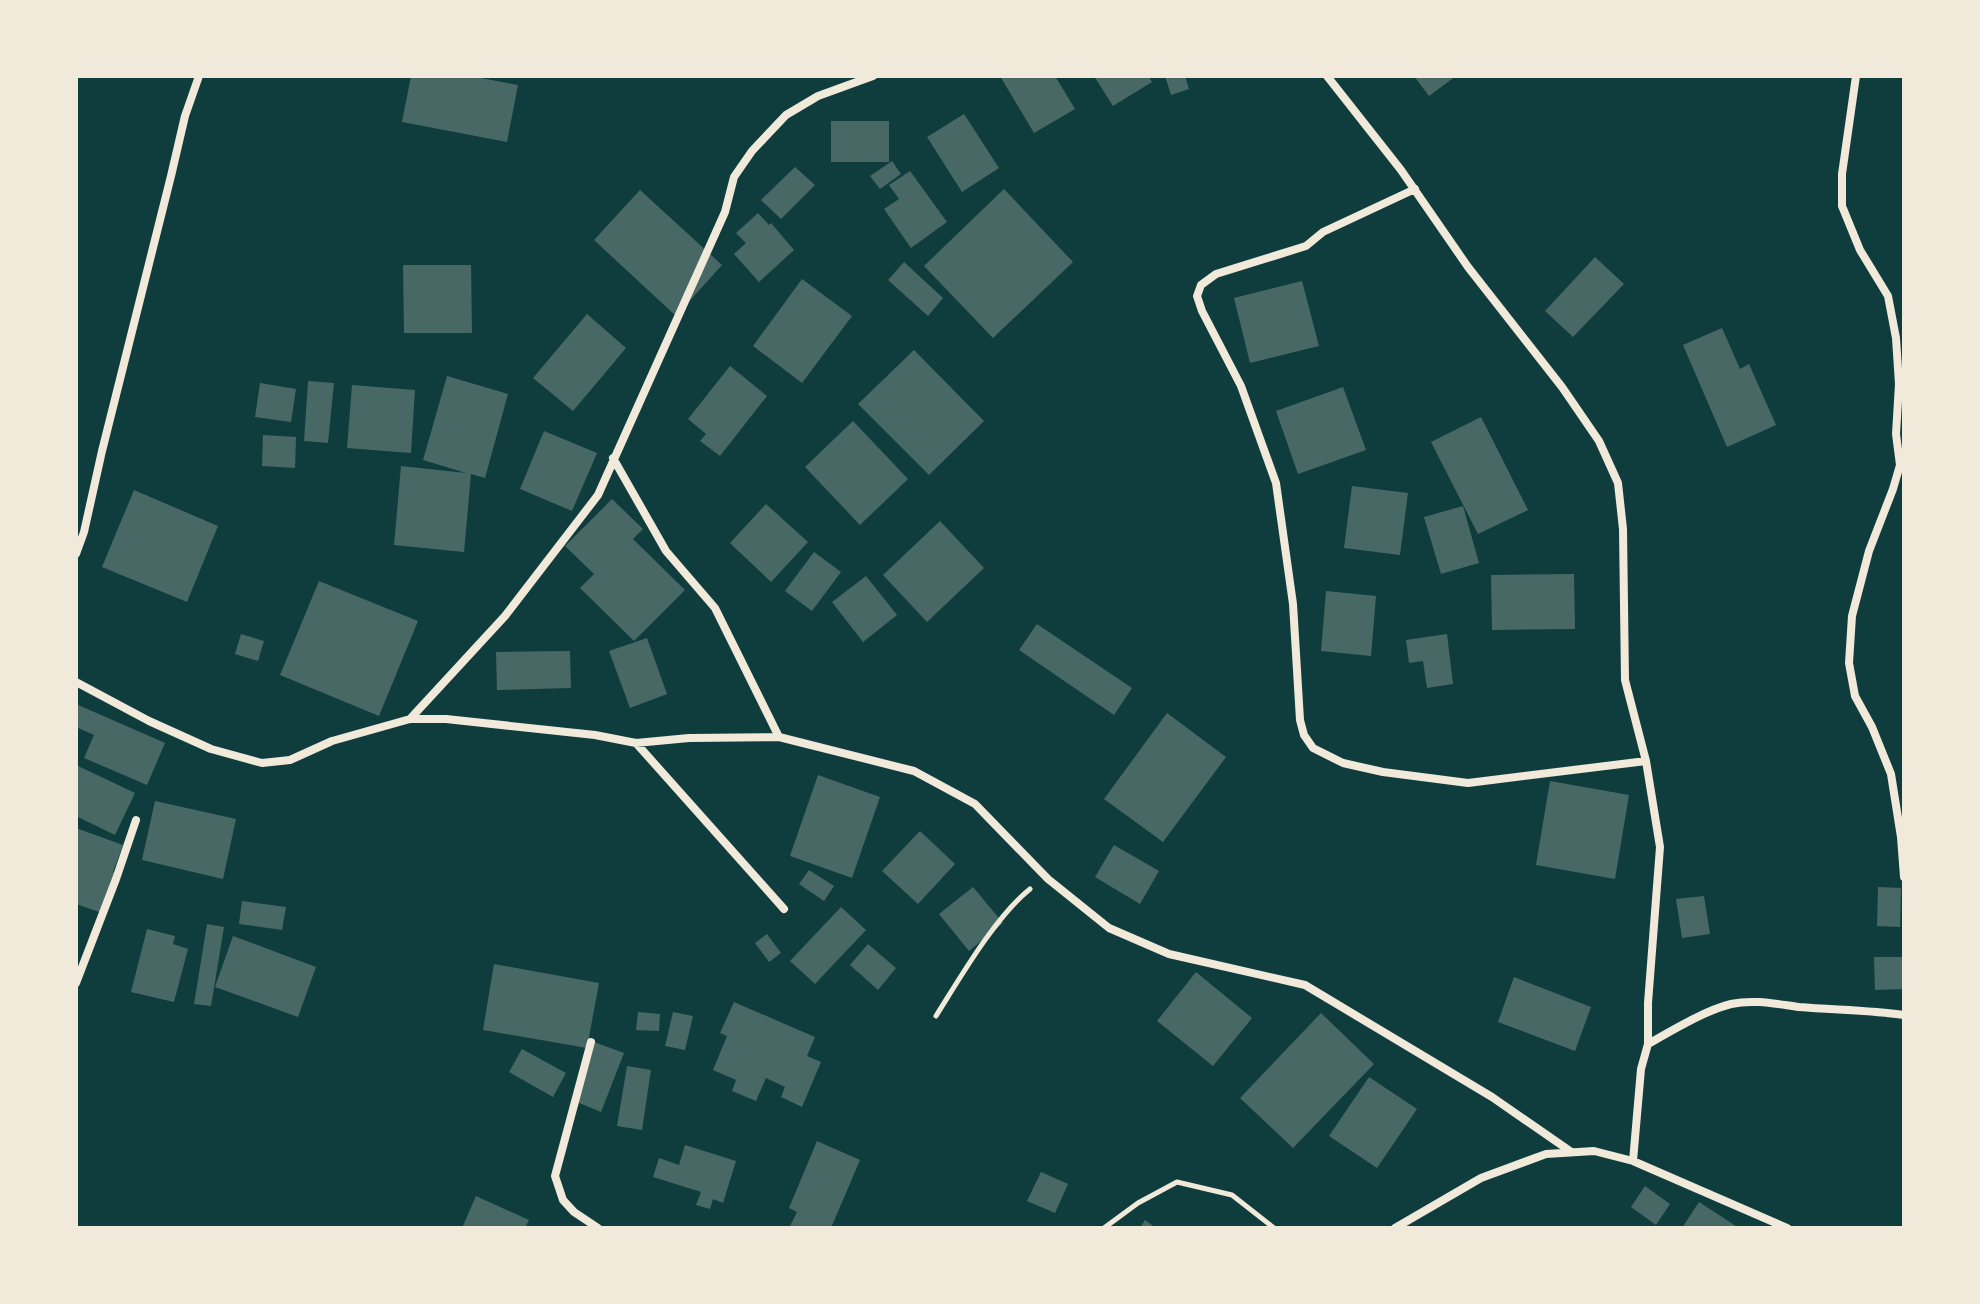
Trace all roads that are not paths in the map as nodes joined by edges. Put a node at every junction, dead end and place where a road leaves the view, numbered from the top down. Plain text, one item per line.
1 (199, 76) edge
2 (873, 76) edge
3 (1327, 76) edge
4 (1856, 76) edge
5 (1415, 189) junction
6 (613, 458) junction
7 (76, 554) edge
8 (76, 682) edge
9 (410, 719) junction
10 (779, 737) junction
11 (636, 743) junction
12 (1646, 761) junction
13 (136, 820) dead end
14 (1904, 877) edge
15 (784, 909) dead end
16 (76, 983) edge
17 (1904, 1015) edge
18 (591, 1042) dead end
19 (1648, 1044) junction
20 (1570, 1151) junction
21 (1633, 1161) junction
22 (598, 1228) edge
23 (1395, 1228) edge
24 (1787, 1228) edge

1 - 7 street
2 - 6 street
3 - 5 street
4 - 14 street
5 - 12 street
5 - 12 street
6 - 9 street
6 - 10 street
8 - 9 street
9 - 11 street
10 - 11 street
10 - 20 street
11 - 15 street
12 - 19 street
13 - 16 street
17 - 19 street
18 - 22 street
19 - 21 street
20 - 21 street
20 - 23 street
21 - 24 street

